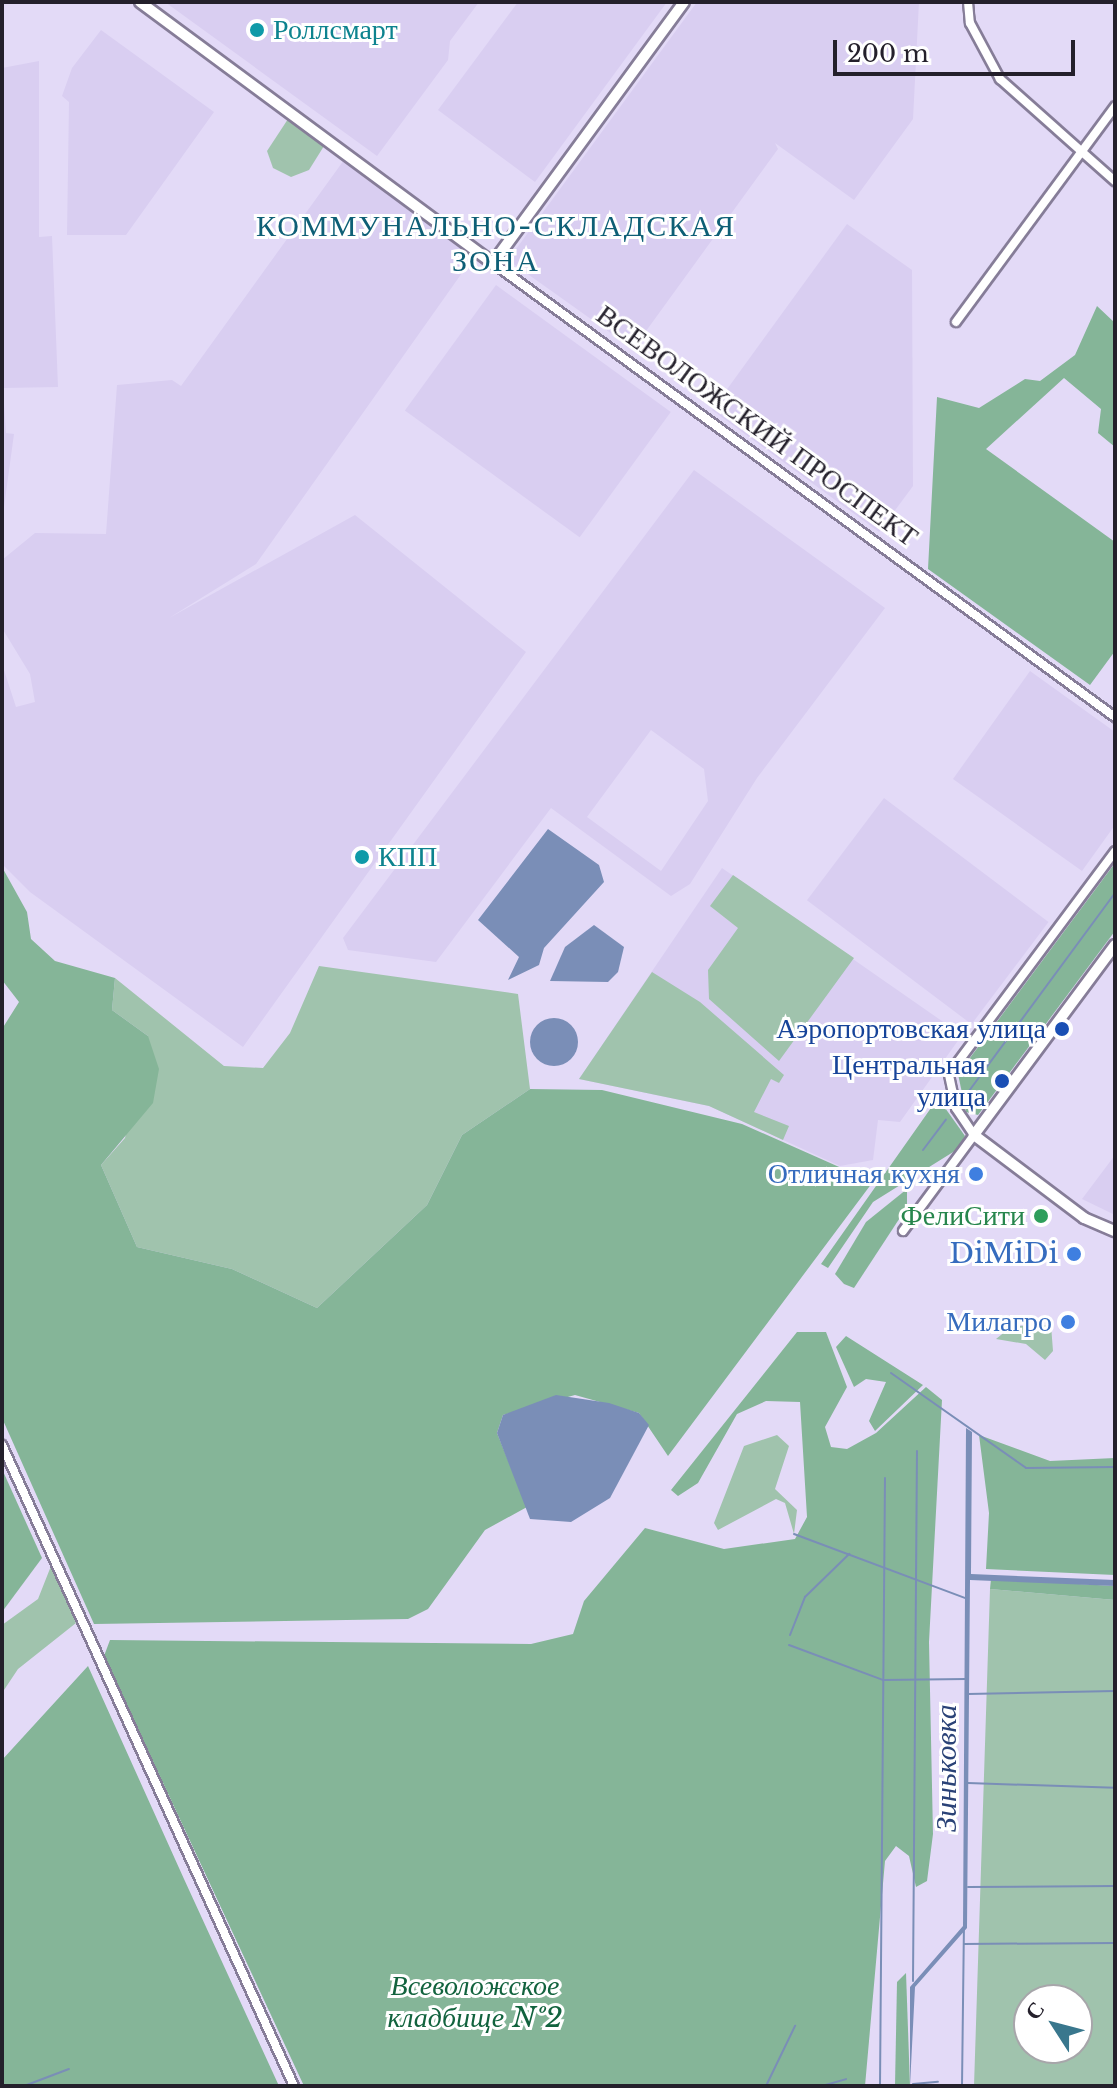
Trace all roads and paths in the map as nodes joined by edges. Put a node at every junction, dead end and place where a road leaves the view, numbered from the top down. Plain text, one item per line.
1 (140, 2) edge
2 (684, 2) edge
3 (968, 2) edge
4 (1115, 106) edge
5 (1083, 154) junction
6 (1115, 181) edge
7 (493, 263) junction
8 (956, 322) dead end
9 (1115, 717) edge
10 (1115, 851) edge
11 (1115, 945) edge
12 (974, 1135) junction
13 (903, 1231) dead end
14 (1115, 1231) edge
15 (2, 1445) edge
16 (294, 2086) edge

1 - 7 street, ВСЕВОЛОЖСКИЙ ПРОСПЕКТ
2 - 7 street
3 - 5 street
4 - 5 street
5 - 6 street
5 - 8 street
7 - 9 street, ВСЕВОЛОЖСКИЙ ПРОСПЕКТ
10 - 12 street
11 - 12 street
12 - 13 street
12 - 14 street
15 - 16 street

